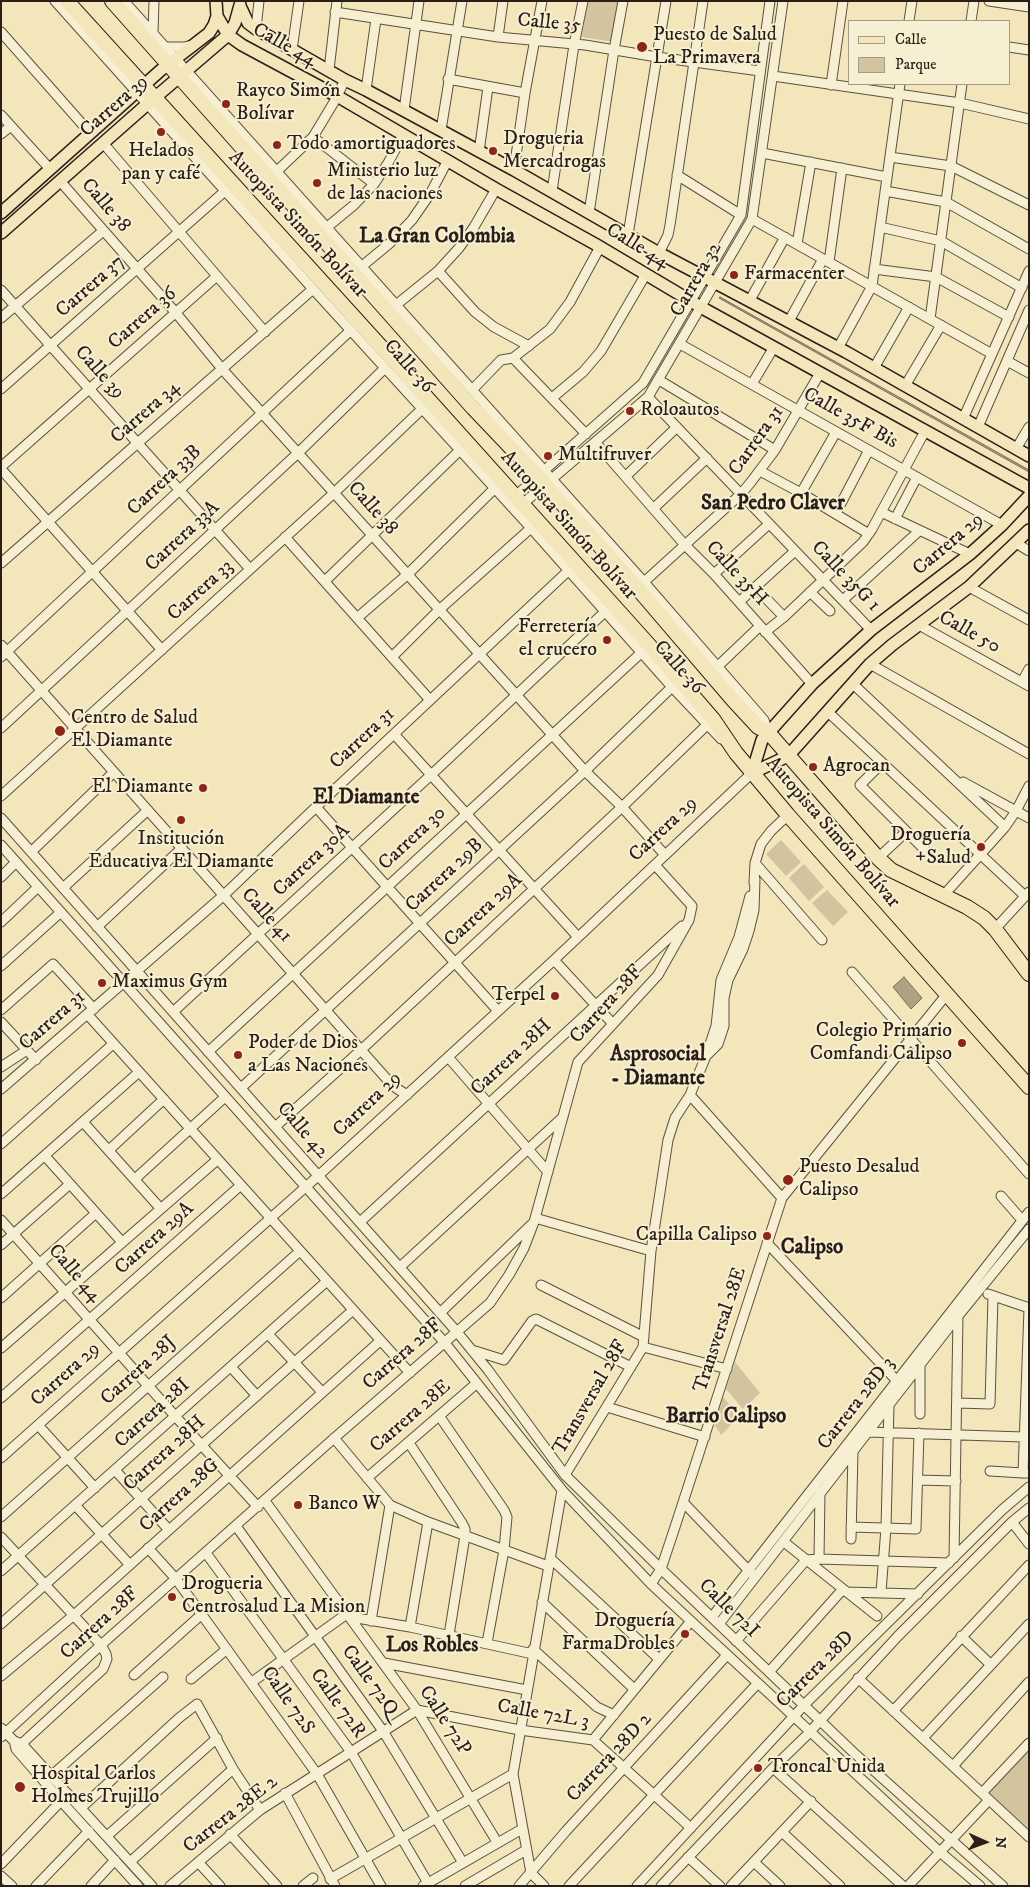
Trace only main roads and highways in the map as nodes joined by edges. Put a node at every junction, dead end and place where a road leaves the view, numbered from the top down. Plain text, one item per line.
1 (67, 1) edge
2 (112, 1) edge
3 (216, 1) edge
4 (240, 4) edge
5 (216, 16) junction
6 (228, 35) junction
7 (172, 62) junction
8 (183, 74) junction
9 (140, 89) junction
10 (151, 101) junction
11 (1, 213) edge
12 (1, 233) edge
13 (474, 408) junction
14 (489, 409) road end
15 (1029, 456) edge
16 (1029, 488) edge
17 (1029, 496) edge
18 (1029, 530) edge
19 (768, 732) junction
20 (788, 756) junction
21 (752, 772) junction
22 (1029, 974) edge
23 (1029, 1087) edge

1 - 9 highway, Autopista Simón Bolívar
2 - 7 highway, Autopista Simón Bolívar
3 - 5 main road
4 - 6 main road, Carrera 39
4 - 15 main road, Calle 44
5 - 6 main road
5 - 7 main road, Carrera 39
6 - 8 main road, Carrera 39
6 - 16 main road, Calle 44
7 - 8 highway, Autopista Simón Bolívar
7 - 9 main road, Carrera 39
8 - 10 main road, Carrera 39
8 - 13 highway, Autopista Simón Bolívar
9 - 10 highway, Autopista Simón Bolívar
9 - 11 main road, Carrera 39
10 - 12 main road, Carrera 39
10 - 21 highway, Autopista Simón Bolívar
13 - 14 highway
13 - 19 highway, Autopista Simón Bolívar
17 - 19 main road, Carrera 29
18 - 20 main road, Carrera 29
19 - 20 highway, Autopista Simón Bolívar
19 - 21 main road, Carrera 29
20 - 21 main road, Carrera 29
20 - 22 highway, Autopista Simón Bolívar
21 - 23 highway, Autopista Simón Bolívar

